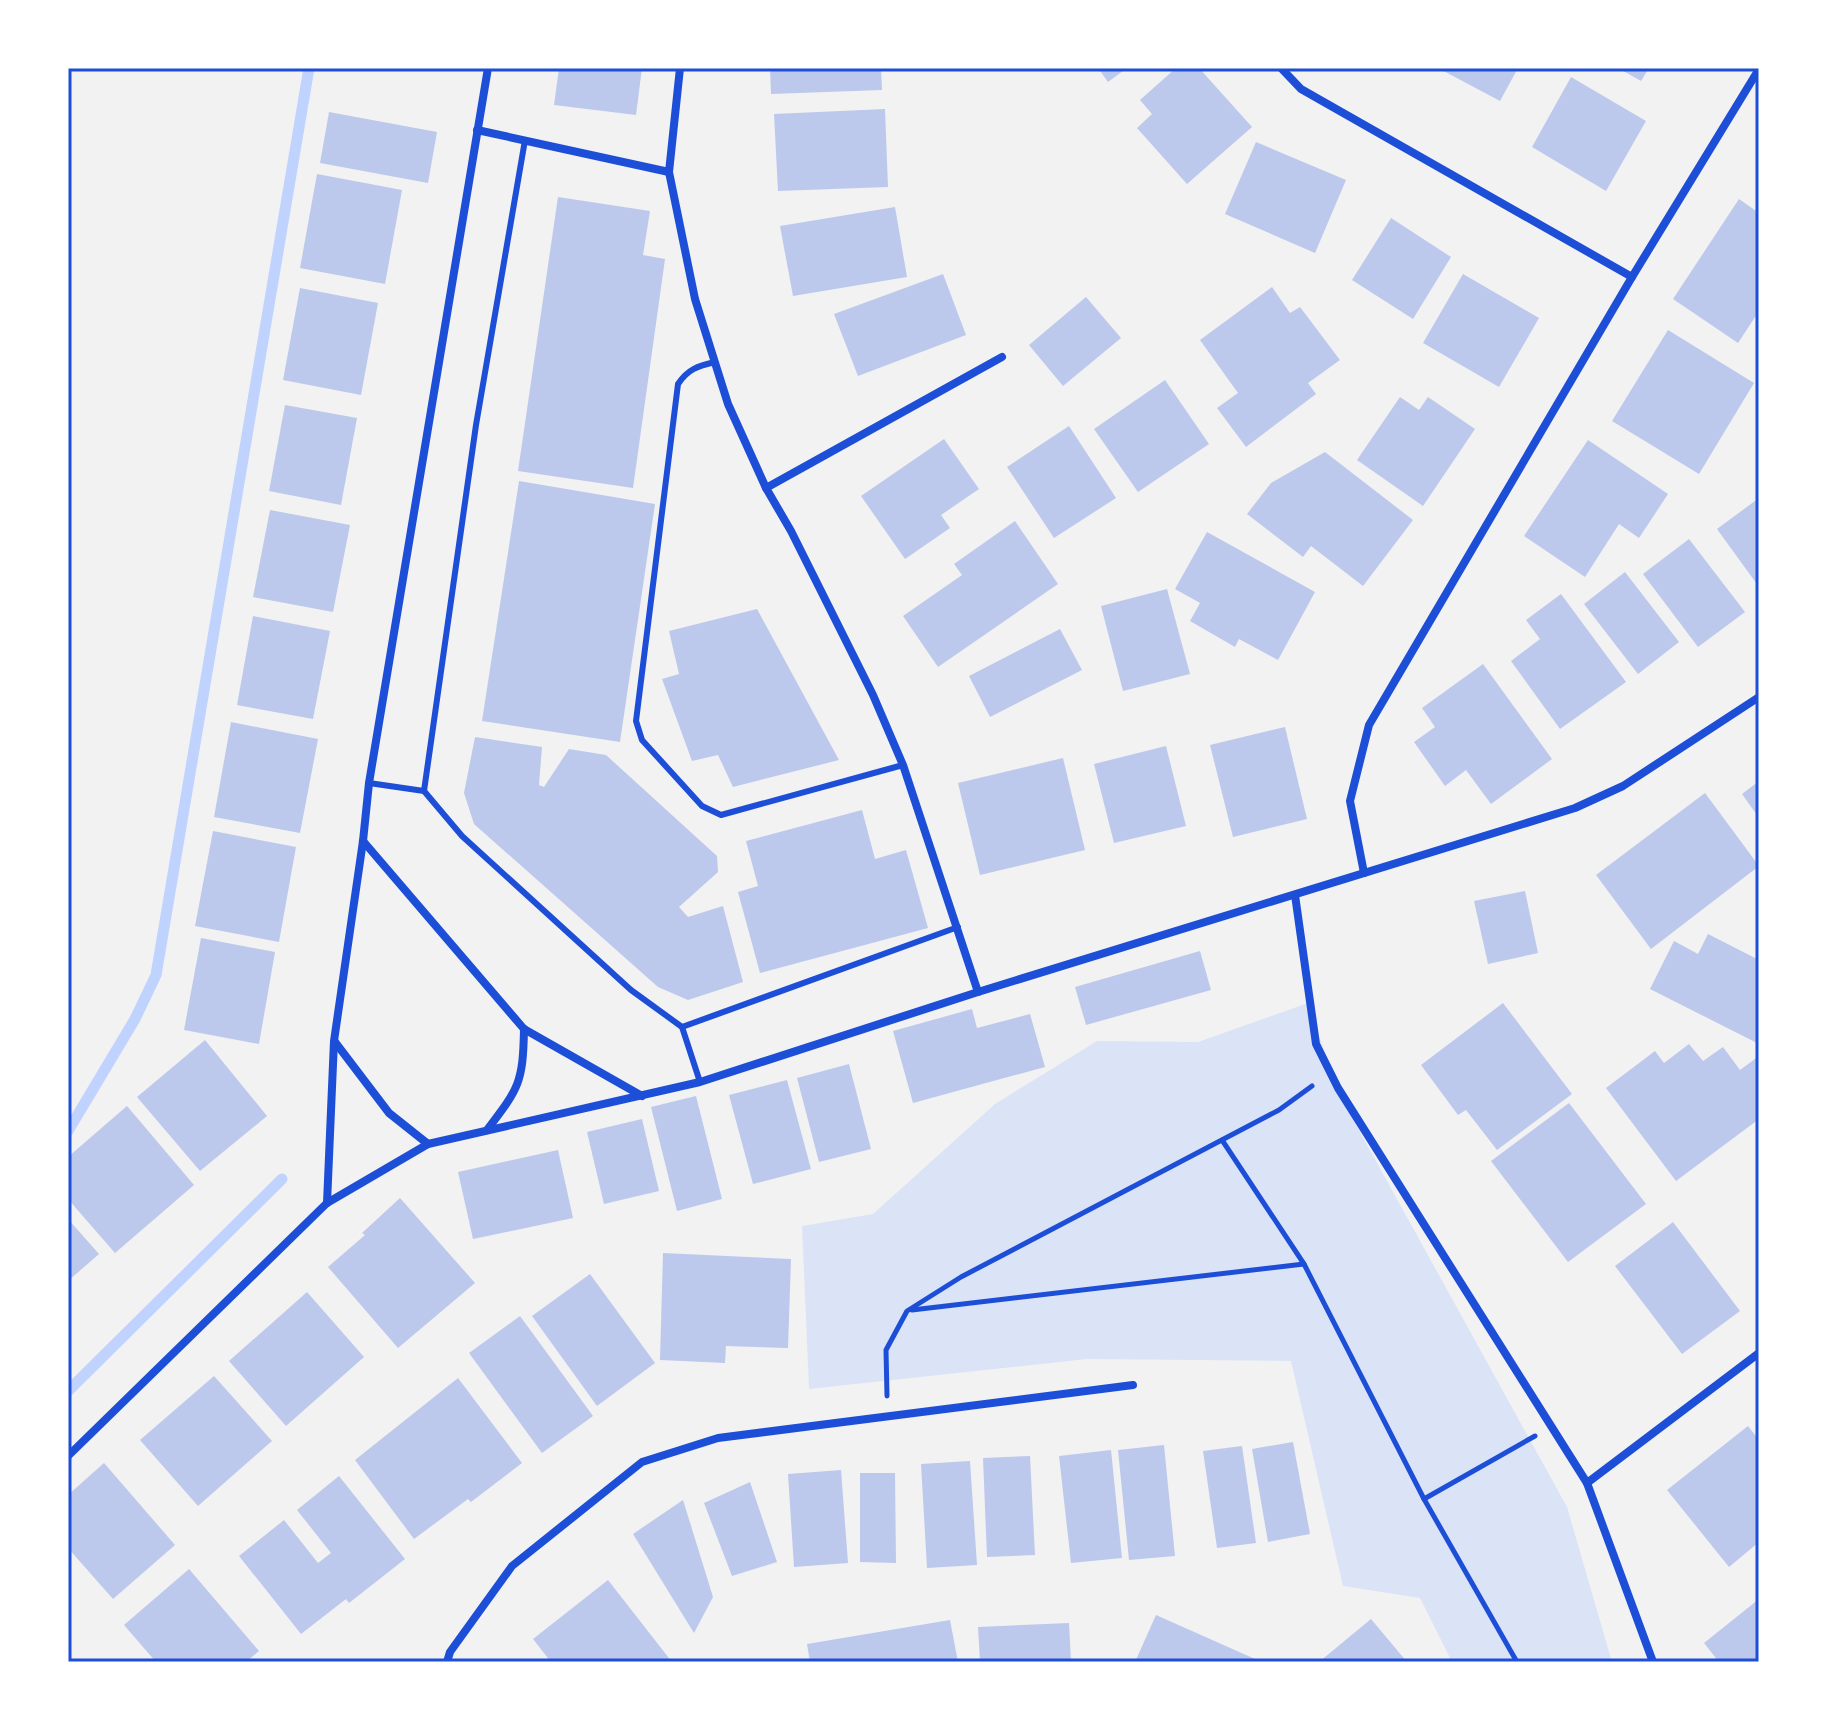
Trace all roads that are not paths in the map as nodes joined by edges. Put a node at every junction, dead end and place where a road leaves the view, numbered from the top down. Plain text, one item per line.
1 (488, 68) edge
2 (680, 68) edge
3 (1281, 68) edge
4 (1759, 69) edge
5 (477, 130) junction
6 (525, 140) junction
7 (669, 172) junction
8 (1632, 277) junction
9 (1002, 357) dead end
10 (715, 362) junction
11 (766, 488) junction
12 (1759, 697) edge
13 (903, 765) junction
14 (369, 783) junction
15 (424, 791) junction
16 (363, 841) junction
17 (1364, 873) junction
18 (1295, 895) junction
19 (958, 927) junction
20 (978, 992) junction
21 (682, 1027) junction
22 (524, 1029) junction
23 (334, 1041) junction
24 (700, 1082) junction
25 (642, 1096) junction
26 (487, 1131) junction
27 (428, 1144) junction
28 (327, 1203) junction
29 (1759, 1353) edge
30 (1133, 1385) dead end
31 (68, 1456) edge
32 (1587, 1483) junction
33 (447, 1662) edge
34 (1653, 1662) edge

1 - 5 street
2 - 7 street
3 - 8 street
4 - 8 street
5 - 6 street
5 - 14 street
6 - 7 street
6 - 15 lane
7 - 10 street
8 - 17 street
9 - 11 street
10 - 11 street
10 - 13 lane
11 - 13 street
12 - 17 street
13 - 19 street
14 - 15 lane
14 - 16 street
15 - 21 lane
16 - 22 street
16 - 23 street
17 - 18 street
18 - 20 street
18 - 32 street
19 - 20 street
19 - 21 lane
20 - 24 street
21 - 24 lane
22 - 25 street
22 - 26 street
23 - 27 street
23 - 28 street
24 - 25 street
25 - 26 street
26 - 27 street
27 - 28 street
28 - 31 street
29 - 32 street
30 - 33 street
32 - 34 street

